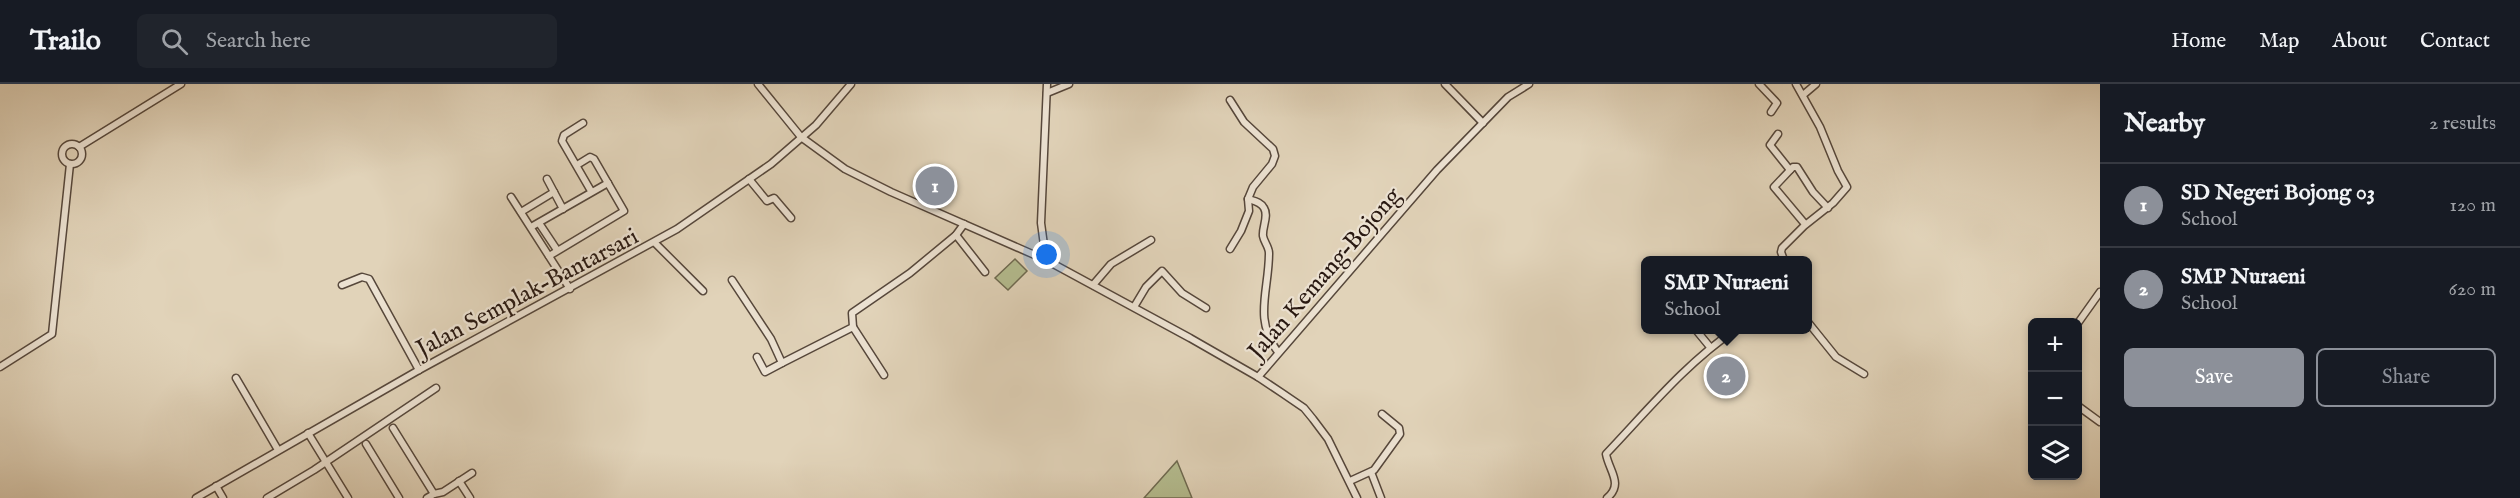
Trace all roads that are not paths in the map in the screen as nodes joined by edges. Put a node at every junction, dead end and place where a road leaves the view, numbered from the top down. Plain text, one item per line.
1 (181, 84) edge
2 (758, 84) edge
3 (851, 84) edge
4 (1047, 84) edge
5 (1069, 84) edge
6 (1445, 84) edge
7 (1529, 84) edge
8 (1759, 84) edge
9 (1796, 84) edge
10 (1816, 84) edge
11 (1047, 93) junction
12 (1803, 95) junction
13 (1230, 100) dead end
14 (1771, 112) dead end
15 (583, 123) dead end
16 (1483, 123) junction
17 (1778, 134) dead end
18 (801, 137) junction
19 (79, 147) junction
20 (70, 164) junction
21 (577, 165) junction
22 (1790, 170) junction
23 (547, 179) dead end
24 (749, 179) junction
25 (608, 183) junction
26 (591, 191) junction
27 (554, 192) junction
28 (511, 197) dead end
29 (1248, 199) junction
30 (1828, 208) junction
31 (563, 209) junction
32 (521, 212) junction
33 (791, 218) dead end
34 (539, 223) junction
35 (964, 224) junction
36 (1805, 224) junction
37 (531, 228) junction
38 (956, 235) junction
39 (1151, 240) dead end
40 (655, 243) junction
41 (1230, 249) dead end
42 (557, 250) junction
43 (549, 256) junction
44 (1783, 256) edge
45 (1046, 260) junction
46 (986, 272) dead end
47 (732, 280) dead end
48 (342, 285) dead end
49 (1093, 285) junction
50 (570, 289) junction
51 (703, 291) dead end
52 (2100, 292) edge
53 (1134, 308) junction
54 (1206, 308) dead end
55 (2082, 318) edge
56 (854, 327) junction
57 (1812, 327) edge
58 (1699, 334) edge
59 (1729, 334) edge
60 (1710, 347) junction
61 (1278, 352) junction
62 (757, 357) dead end
63 (783, 363) junction
64 (0, 367) edge
65 (418, 370) junction
66 (1864, 374) dead end
67 (885, 375) dead end
68 (1258, 376) junction
69 (236, 378) dead end
70 (436, 388) dead end
71 (2082, 409) edge
72 (1382, 414) dead end
73 (2100, 422) edge
74 (393, 428) dead end
75 (308, 433) junction
76 (366, 444) dead end
77 (278, 450) junction
78 (326, 462) junction
79 (1371, 472) junction
80 (472, 473) dead end
81 (459, 481) junction
82 (1350, 481) junction
83 (216, 486) junction
84 (434, 494) junction
85 (196, 498) edge
86 (223, 498) edge
87 (267, 498) edge
88 (348, 498) edge
89 (399, 498) edge
90 (427, 498) edge
91 (470, 498) edge
92 (1357, 498) edge
93 (1381, 498) edge
94 (1607, 498) edge

1 - 19 street
2 - 18 street, Jalan Kemang–Bojong
3 - 18 street, Jalan Semplak–Bantarsari
4 - 11 street
5 - 11 street
6 - 16 street
7 - 16 street, Jalan Kemang–Bojong
8 - 14 street
9 - 12 street
10 - 12 street
11 - 45 street
12 - 30 street
13 - 29 street
15 - 21 street
16 - 61 street, Jalan Kemang–Bojong
17 - 22 street
18 - 24 street, Jalan Semplak–Bantarsari
18 - 35 street, Jalan Kemang–Bojong
19 - 20 street
19 - 20 street
20 - 64 street
21 - 25 street
21 - 26 street
22 - 30 street
22 - 36 street
23 - 27 street
24 - 33 street
24 - 40 street, Jalan Semplak–Bantarsari
25 - 26 street
25 - 42 street
26 - 31 street
27 - 31 street
27 - 32 street
28 - 32 street
29 - 41 street
29 - 61 street
30 - 36 street
31 - 34 street
32 - 37 street
34 - 37 street
34 - 42 street
35 - 38 street
35 - 45 street, Jalan Kemang–Bojong
36 - 44 street
37 - 43 street
38 - 46 street
38 - 56 street
39 - 49 street
40 - 50 street, Jalan Semplak–Bantarsari
40 - 51 street
42 - 43 street
43 - 50 street
45 - 49 street, Jalan Kemang–Bojong
47 - 63 street
48 - 65 street
49 - 53 street, Jalan Kemang–Bojong
50 - 65 street, Jalan Semplak–Bantarsari
52 - 55 street
53 - 54 street
53 - 68 street, Jalan Kemang–Bojong
56 - 63 street
56 - 67 street
57 - 66 street
58 - 60 street
59 - 60 street
60 - 94 street
61 - 68 street, Jalan Kemang–Bojong
62 - 63 street
65 - 75 street, Jalan Semplak–Bantarsari
68 - 82 street
69 - 77 street
70 - 78 street
71 - 73 street
72 - 79 street
74 - 84 street
75 - 77 street, Jalan Semplak–Bantarsari
75 - 78 street
76 - 89 street
77 - 83 street, Jalan Semplak–Bantarsari
78 - 87 street
78 - 88 street
79 - 82 street
79 - 93 street
80 - 81 street
81 - 84 street
81 - 91 street
82 - 92 street
83 - 85 street, Jalan Semplak–Bantarsari
83 - 86 street
84 - 90 street

